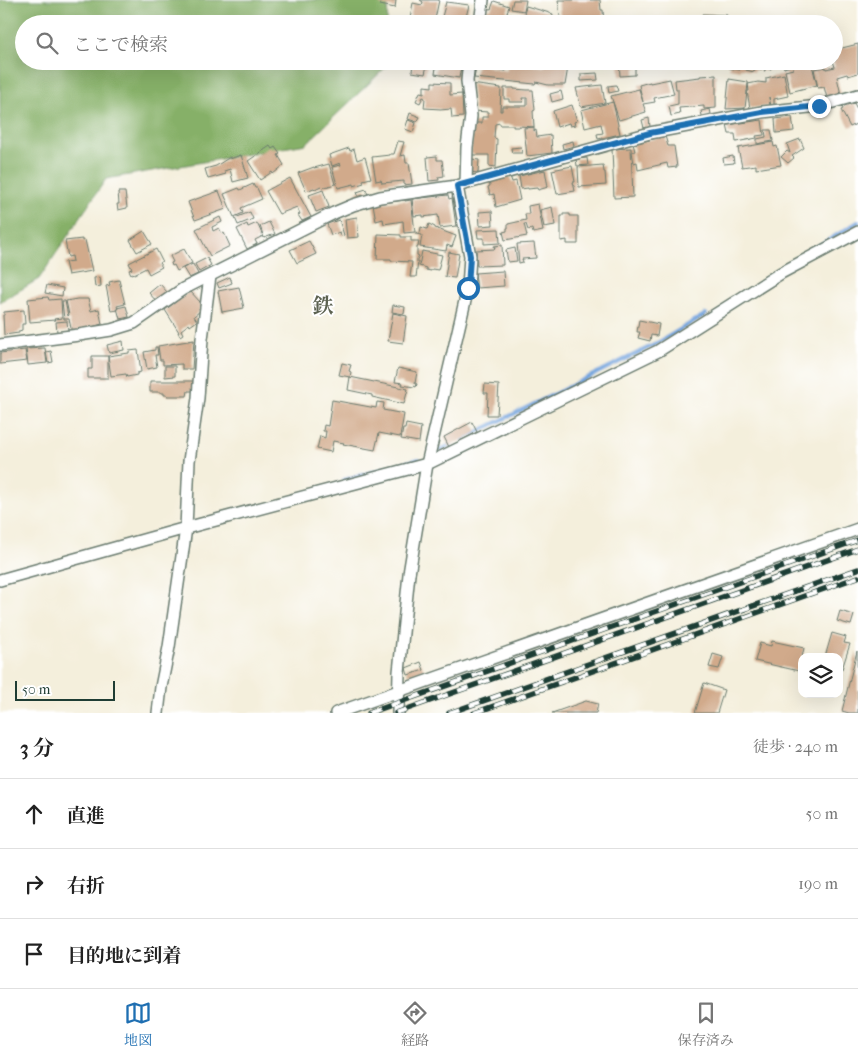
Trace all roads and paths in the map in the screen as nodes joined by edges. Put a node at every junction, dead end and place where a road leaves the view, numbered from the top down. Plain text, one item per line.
1 (483, 0) edge
2 (481, 15) edge
3 (469, 70) edge
4 (858, 95) edge
5 (461, 185) junction
6 (858, 232) edge
7 (210, 276) junction
8 (0, 345) edge
9 (427, 464) junction
10 (186, 528) junction
11 (858, 529) edge
12 (0, 580) edge
13 (399, 690) junction
14 (158, 713) edge
15 (336, 713) edge
16 (398, 713) edge

1 - 2 street
3 - 5 street
4 - 5 street
5 - 7 street
5 - 9 street
6 - 9 street
7 - 8 street
7 - 10 street
9 - 10 street
9 - 13 street
10 - 12 street
10 - 14 street
11 - 13 street
13 - 15 street
13 - 16 street

